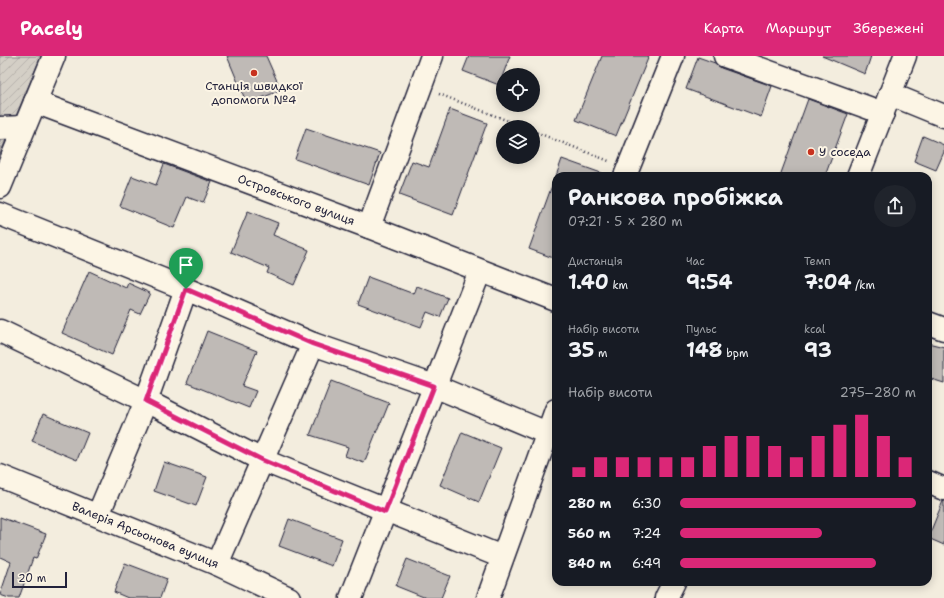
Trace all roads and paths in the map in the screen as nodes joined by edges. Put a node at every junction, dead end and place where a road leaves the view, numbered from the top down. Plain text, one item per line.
1 (54, 56) edge
2 (432, 56) edge
3 (673, 56) edge
4 (725, 56) edge
5 (905, 56) edge
6 (421, 87) junction
7 (35, 102) junction
8 (887, 104) junction
9 (944, 116) edge
10 (506, 120) edge
11 (24, 127) junction
12 (0, 128) edge
13 (540, 134) edge
14 (627, 172) edge
15 (860, 172) edge
16 (0, 186) edge
17 (0, 214) edge
18 (369, 227) junction
19 (480, 271) junction
20 (186, 289) junction
21 (552, 298) edge
22 (932, 324) edge
23 (944, 328) edge
24 (0, 331) edge
25 (313, 344) junction
26 (434, 386) junction
27 (146, 401) junction
28 (552, 422) edge
29 (548, 433) junction
30 (262, 460) junction
31 (0, 476) edge
32 (932, 484) edge
33 (944, 488) edge
34 (385, 512) junction
35 (98, 516) junction
36 (502, 557) junction
37 (216, 564) junction
38 (672, 586) edge
39 (289, 598) edge
40 (351, 598) edge
41 (488, 598) edge
42 (666, 598) edge

1 - 7 street
2 - 6 street
3 - 14 street
4 - 8 street
5 - 8 street
6 - 10 path
6 - 18 street
7 - 11 street
7 - 18 street, Островського вулиця
8 - 9 street
8 - 15 street
11 - 12 street
11 - 16 street
13 - 14 path
17 - 20 street
18 - 19 street, Островського вулиця
19 - 21 street, Островського вулиця
19 - 26 street
20 - 25 street
20 - 27 street
22 - 23 street
24 - 27 street
25 - 26 street
25 - 30 street
26 - 29 street
26 - 34 street
27 - 30 street
27 - 35 street
28 - 29 street
29 - 36 street
30 - 34 street
30 - 37 street
31 - 35 street, Валерія Арсьонова вулиця
32 - 33 street
34 - 36 street
34 - 40 street
35 - 37 street, Валерія Арсьонова вулиця
36 - 41 street
37 - 39 street, Валерія Арсьонова вулиця
38 - 42 street

